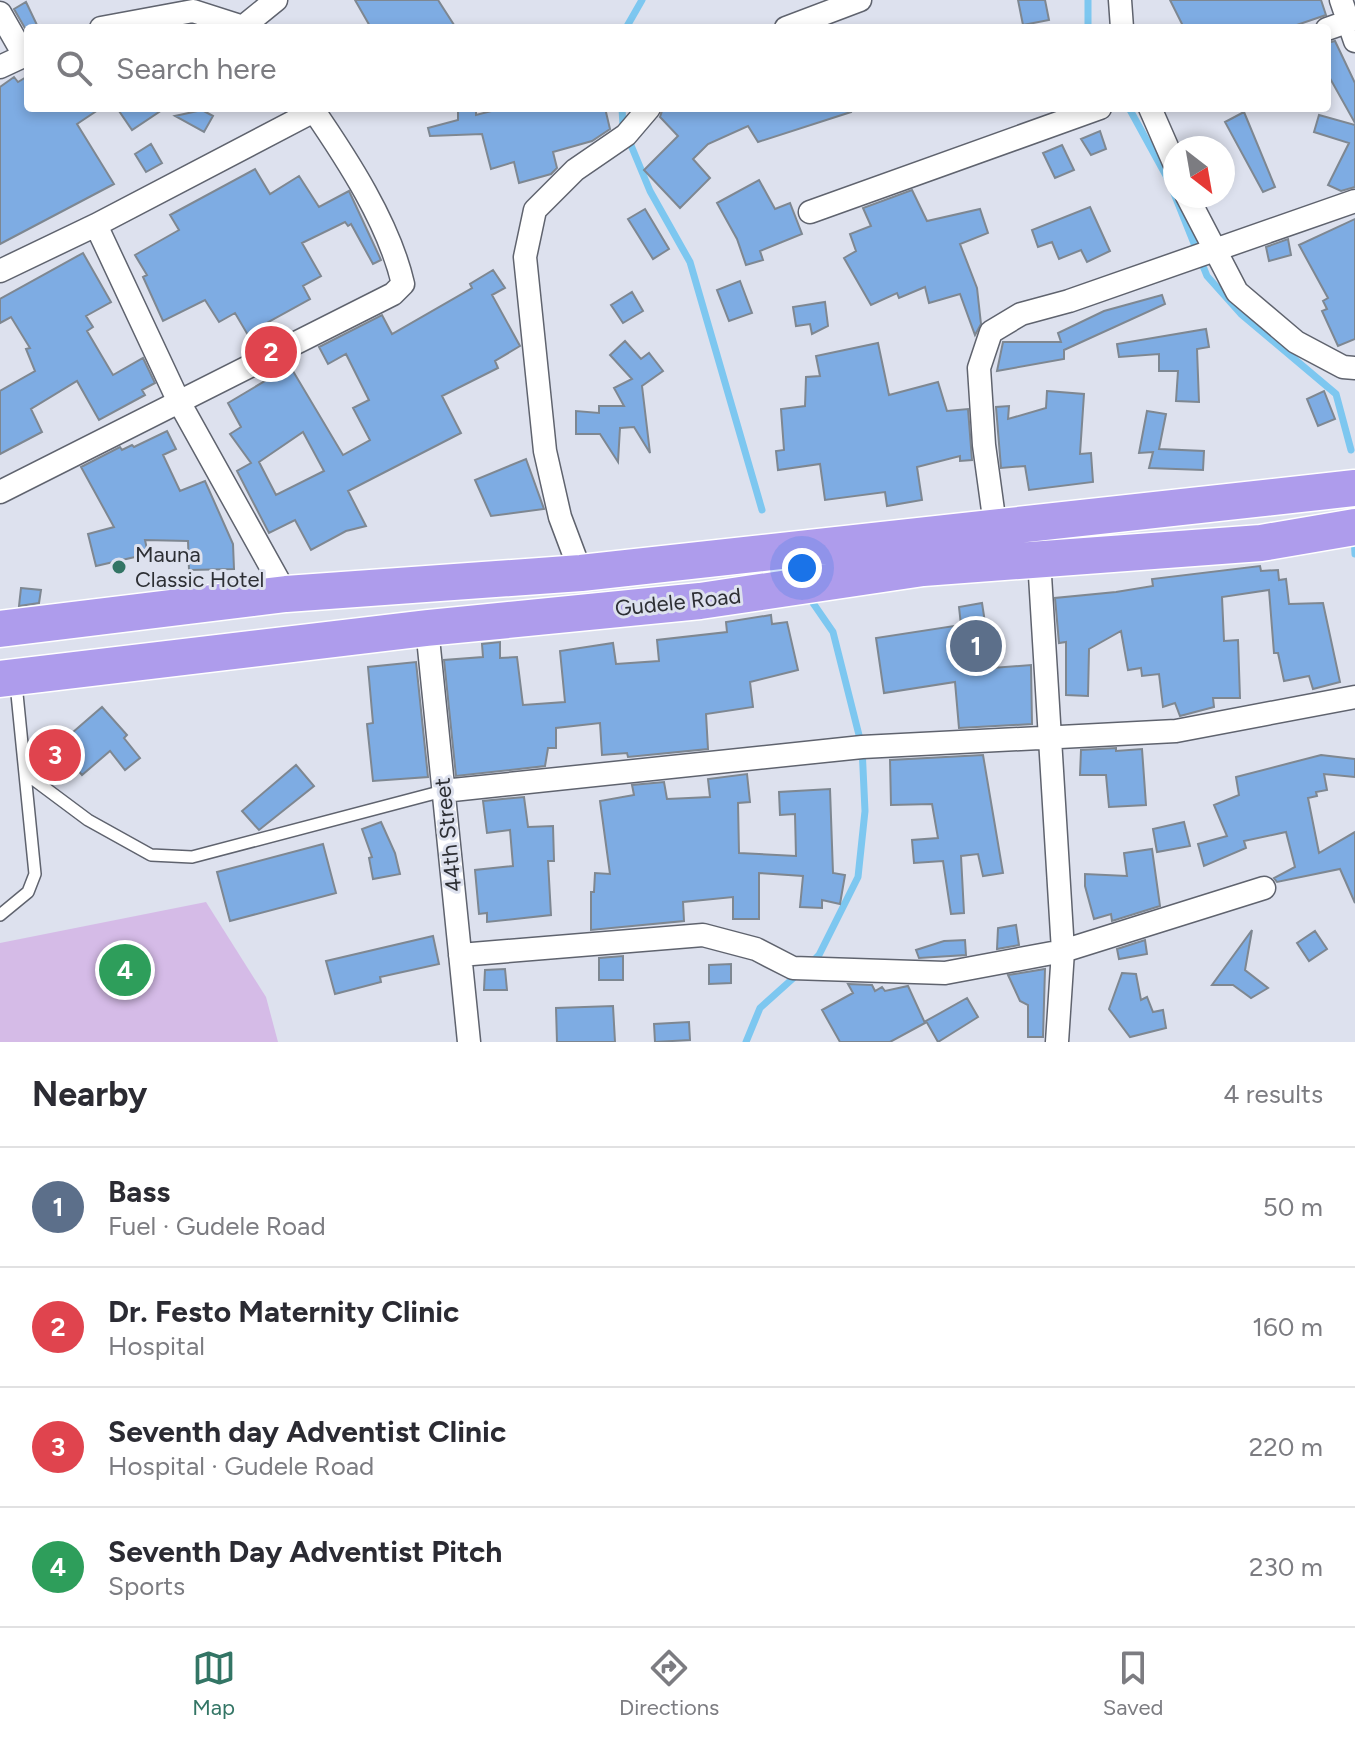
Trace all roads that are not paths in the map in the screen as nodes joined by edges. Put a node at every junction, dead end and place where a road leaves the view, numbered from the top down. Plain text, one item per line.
1 (276, 0) edge
2 (860, 0) edge
3 (1120, 0) edge
4 (0, 13) edge
5 (123, 24) edge
6 (235, 24) edge
7 (248, 24) edge
8 (797, 24) edge
9 (1122, 24) edge
10 (24, 51) edge
11 (24, 55) edge
12 (0, 67) edge
13 (309, 112) edge
14 (314, 112) edge
15 (646, 112) edge
16 (1089, 112) edge
17 (1152, 112) edge
18 (1163, 138) edge
19 (1355, 201) edge
20 (1194, 208) edge
21 (810, 212) dead end
22 (96, 225) junction
23 (1216, 249) junction
24 (0, 271) edge
25 (1355, 368) edge
26 (178, 400) junction
27 (1355, 488) edge
28 (0, 492) edge
29 (995, 525) junction
30 (1355, 527) edge
31 (1039, 559) junction
32 (581, 573) junction
33 (286, 594) junction
34 (427, 628) junction
35 (0, 629) edge
36 (8, 678) edge
37 (1355, 697) edge
38 (1052, 738) junction
39 (25, 773) junction
40 (443, 791) junction
41 (1264, 888) dead end
42 (0, 915) edge
43 (1063, 951) junction
44 (460, 955) junction
45 (469, 1042) edge
46 (1057, 1042) edge

1 - 7 street
2 - 8 street
3 - 9 street
4 - 10 street
5 - 6 street
11 - 12 street
13 - 22 street
14 - 26 street
15 - 32 street
16 - 21 street
17 - 18 street
19 - 23 street
20 - 23 street
22 - 24 street
22 - 26 street
23 - 25 street
23 - 29 street
26 - 28 street
26 - 33 street
27 - 29 highway, Gudele Road
29 - 32 highway, Gudele Road
30 - 31 highway, Gudele Road
31 - 34 highway, Gudele Road
31 - 38 street
32 - 33 highway, Gudele Road
33 - 35 highway, Gudele Road
34 - 36 highway, Gudele Road
34 - 40 street, 44th Street
36 - 39 lane
37 - 38 street
38 - 40 street
38 - 43 street
39 - 40 lane
39 - 42 lane
40 - 44 street, 44th Street
41 - 43 street
43 - 44 street
43 - 46 street
44 - 45 street, 44th Street

